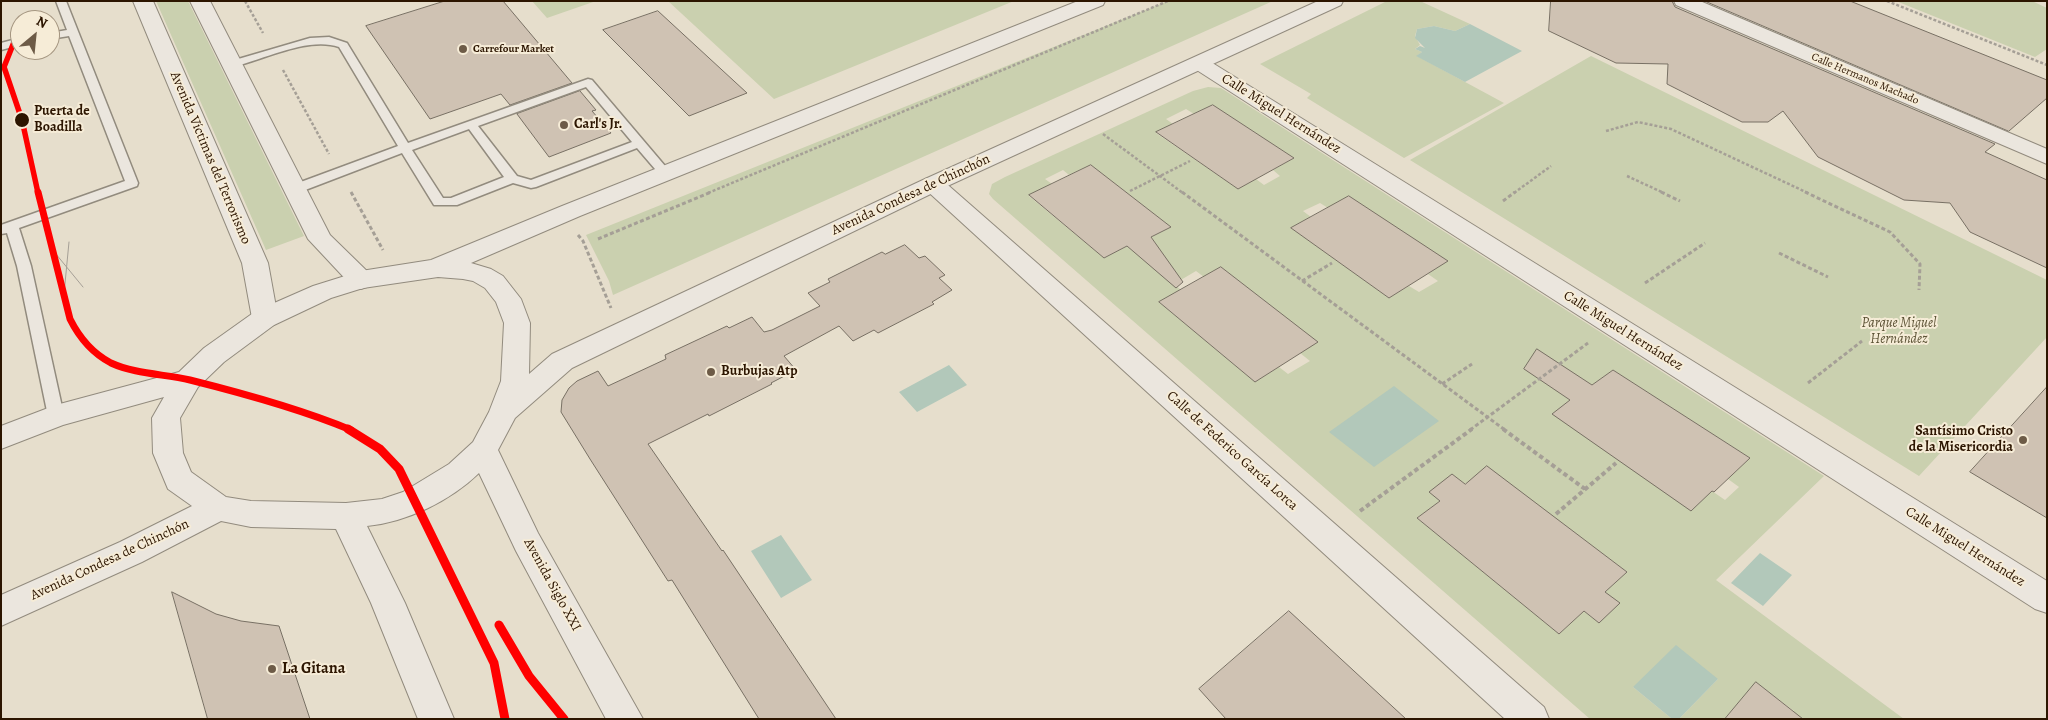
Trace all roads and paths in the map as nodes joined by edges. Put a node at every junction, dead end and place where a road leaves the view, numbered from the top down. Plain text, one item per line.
1 (61, 1) edge
2 (143, 1) edge
3 (200, 1) edge
4 (1096, 1) edge
5 (1168, 1) edge
6 (1334, 1) edge
7 (1683, 1) edge
8 (1887, 1) edge
9 (72, 32) junction
10 (60, 34) edge
11 (1199, 62) junction
12 (232, 64) junction
13 (2047, 65) edge
14 (471, 124) junction
15 (1096, 129) dead end
16 (1606, 131) dead end
17 (640, 144) junction
18 (405, 148) junction
19 (2047, 157) edge
20 (1190, 161) dead end
21 (1551, 166) dead end
22 (665, 173) junction
23 (1160, 176) junction
24 (1627, 176) dead end
25 (512, 179) junction
26 (933, 184) junction
27 (295, 189) junction
28 (1130, 191) dead end
29 (1503, 201) dead end
30 (1680, 201) dead end
31 (562, 214) junction
32 (7, 228) edge
33 (598, 239) dead end
34 (1706, 243) dead end
35 (1779, 252) dead end
36 (1332, 263) dead end
37 (438, 268) junction
38 (1828, 277) dead end
39 (360, 280) junction
40 (1302, 281) junction
41 (1645, 283) dead end
42 (1919, 290) dead end
43 (608, 301) dead end
44 (265, 318) junction
45 (1593, 339) dead end
46 (1862, 340) dead end
47 (1472, 364) dead end
48 (188, 380) junction
49 (1808, 383) dead end
50 (1442, 384) junction
51 (503, 413) junction
52 (56, 416) junction
53 (1487, 417) junction
54 (1, 438) edge
55 (483, 450) junction
56 (1616, 463) dead end
57 (1586, 489) junction
58 (218, 508) junction
59 (1360, 511) dead end
60 (1556, 514) dead end
61 (346, 516) junction
62 (2047, 599) edge
63 (1, 611) edge
64 (436, 719) edge
65 (624, 719) edge
66 (1531, 719) edge

1 - 9 lane
2 - 44 street, Avenida Víctimas del Terrorismo
3 - 12 street
4 - 22 street
5 - 33 path
6 - 11 street, Avenida Condesa de Chinchón
7 - 19 street, Calle Hermanos Machado
8 - 13 path
9 - 10 lane
9 - 32 lane
11 - 26 street, Avenida Condesa de Chinchón
11 - 62 street, Calle Miguel Hernández
12 - 18 lane
12 - 27 street
14 - 17 lane
14 - 18 lane
14 - 25 lane
15 - 23 path
16 - 42 path
17 - 22 lane
17 - 25 lane
18 - 25 lane
18 - 27 lane
20 - 23 path
21 - 29 path
22 - 31 street
23 - 28 path
23 - 40 path
24 - 30 path
26 - 51 street, Avenida Condesa de Chinchón
26 - 66 street, Calle de Federico García Lorca
27 - 39 street
31 - 37 street
31 - 43 path
32 - 52 lane
34 - 41 path
35 - 38 path
36 - 40 path
37 - 39 street
37 - 51 street
39 - 44 street
40 - 50 path
44 - 48 street
45 - 53 path
46 - 49 path
47 - 50 path
48 - 52 street
48 - 58 street
50 - 53 path
51 - 55 street
52 - 54 street
53 - 57 path
53 - 59 path
55 - 61 street
55 - 65 street, Avenida Siglo XXI
56 - 57 path
57 - 60 path
58 - 61 street
58 - 63 street, Avenida Condesa de Chinchón
61 - 64 street

